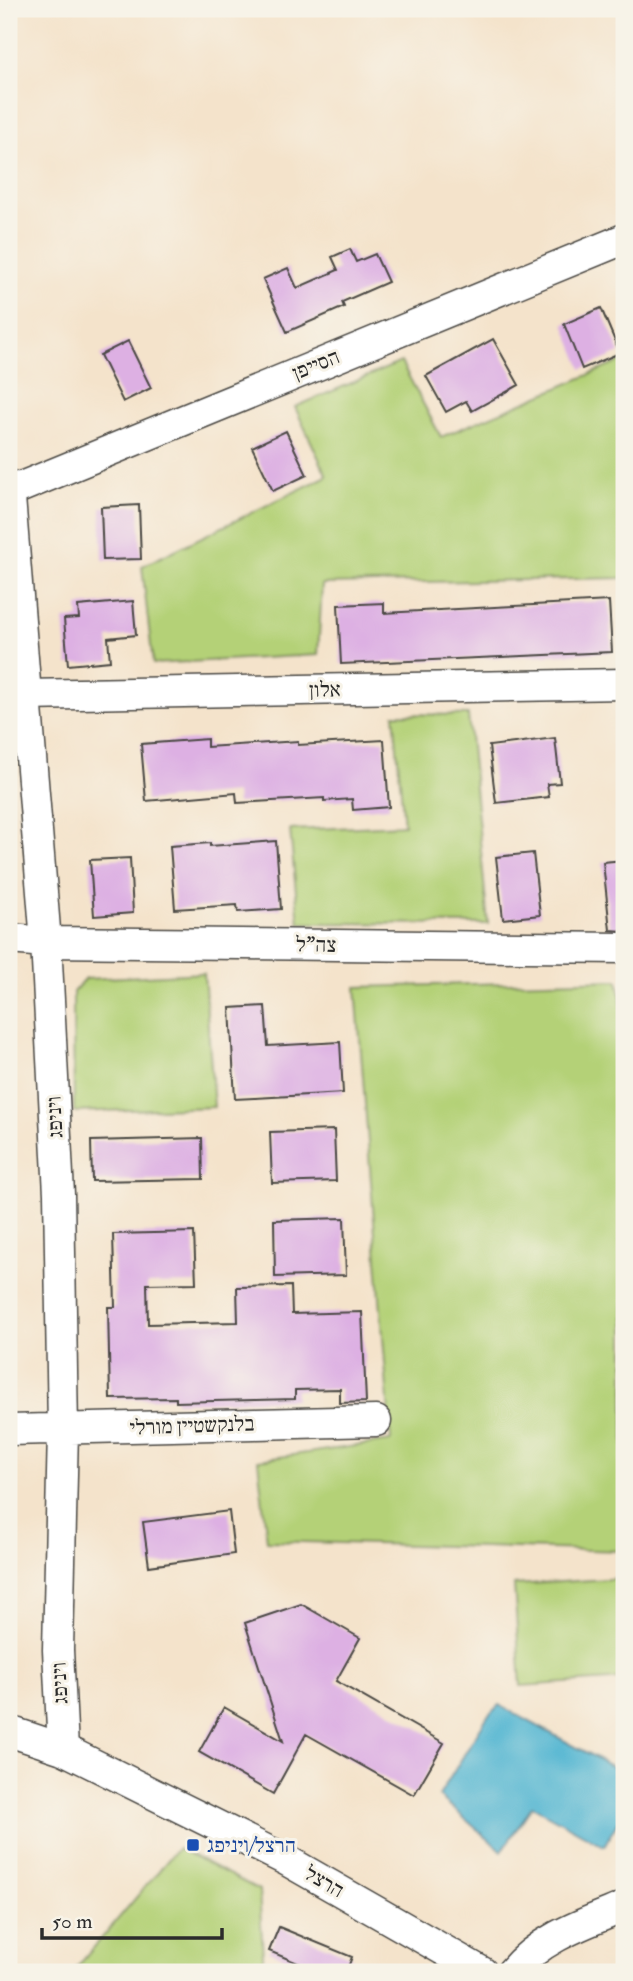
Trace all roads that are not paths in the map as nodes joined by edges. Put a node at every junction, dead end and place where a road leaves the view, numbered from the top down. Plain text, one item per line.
1 (624, 239) edge
2 (9, 485) edge
3 (9, 492) edge
4 (624, 684) edge
5 (26, 695) junction
6 (9, 939) edge
7 (46, 942) junction
8 (624, 948) edge
9 (376, 1421) dead end
10 (9, 1430) edge
11 (63, 1430) junction
12 (9, 1731) edge
13 (63, 1749) junction
14 (624, 1907) edge
15 (482, 1972) edge
16 (512, 1972) edge

1 - 3 street, הסייפן
2 - 3 street, ויניפג
3 - 5 street, ויניפג
4 - 5 street, אלון
5 - 7 street, ויניפג
6 - 7 street, צה"ל
7 - 8 street, צה"ל
7 - 11 street, ויניפג
9 - 11 street, בלנקשטיין מורלי
10 - 11 street, בלנקשטיין מורלי
11 - 13 street, ויניפג
12 - 13 street, הרצל
13 - 15 street, הרצל
14 - 16 street

